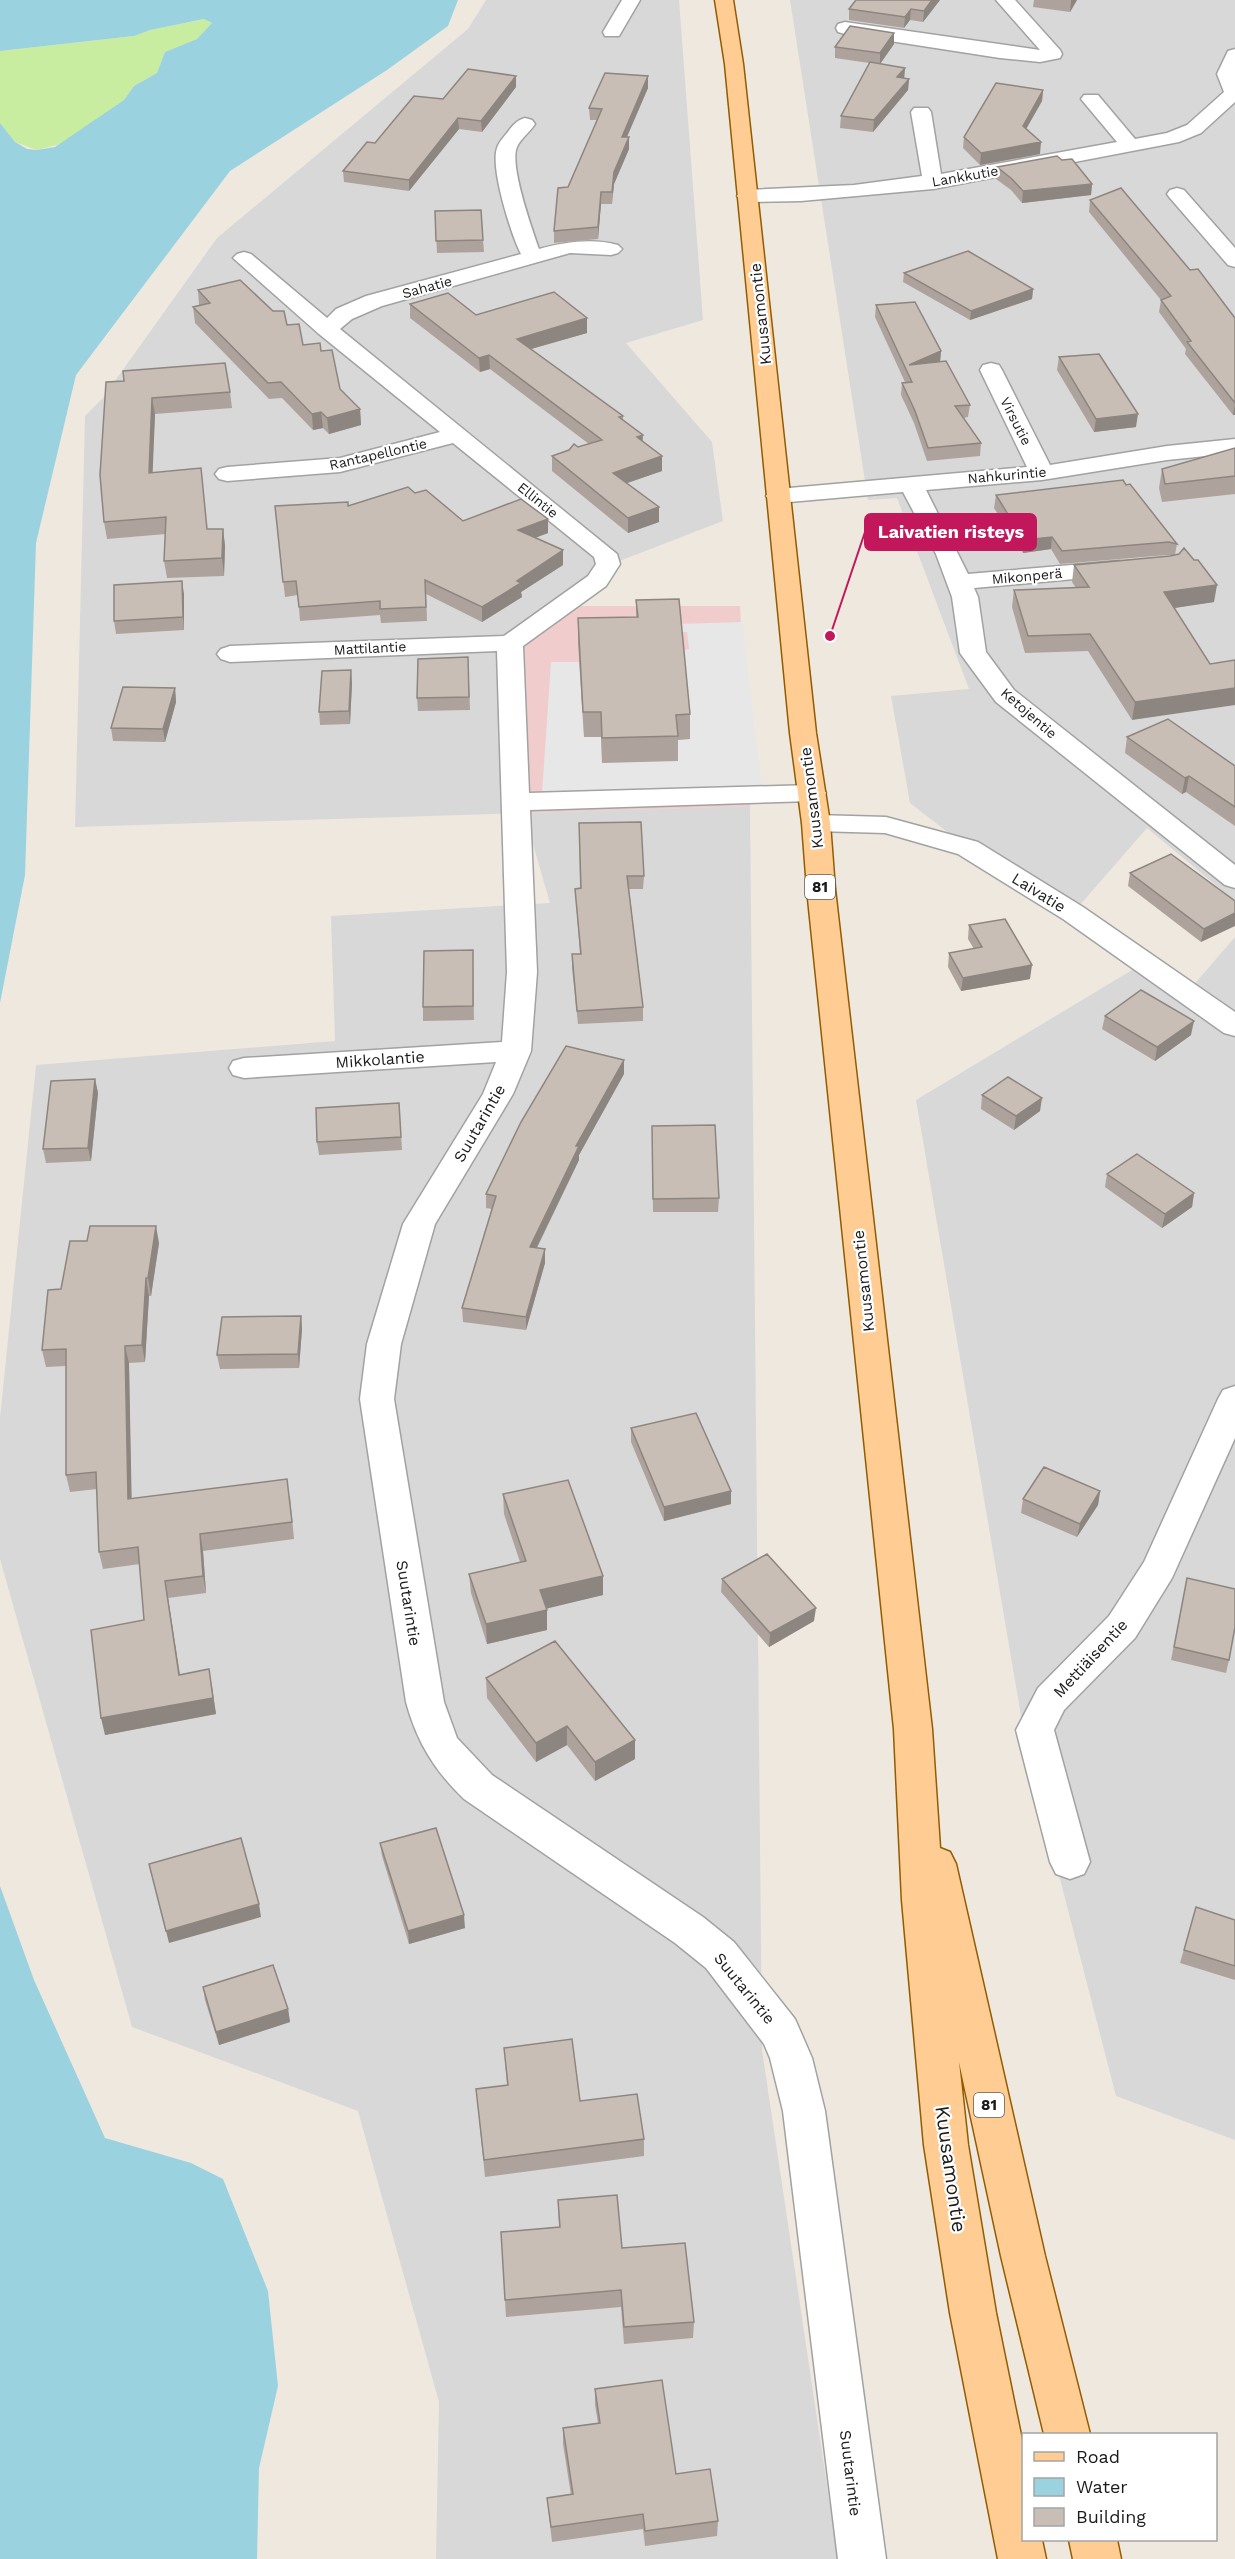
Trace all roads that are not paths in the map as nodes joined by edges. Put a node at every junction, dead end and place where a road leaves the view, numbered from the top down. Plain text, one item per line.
1 (632, 0) edge
2 (724, 0) edge
3 (1005, 0) edge
4 (845, 28) edge
5 (612, 32) dead end
6 (1235, 56) edge
7 (1234, 92) edge
8 (1091, 99) dead end
9 (921, 112) dead end
10 (525, 124) dead end
11 (1130, 145) junction
12 (933, 183) junction
13 (1177, 194) dead end
14 (747, 196) junction
15 (611, 249) dead end
16 (244, 258) dead end
17 (533, 258) junction
18 (1235, 261) edge
19 (327, 329) junction
20 (990, 370) dead end
21 (457, 435) junction
22 (1235, 446) edge
23 (1042, 473) junction
24 (227, 474) dead end
25 (910, 484) junction
26 (778, 496) junction
27 (1144, 566) edge
28 (959, 582) junction
29 (510, 643) junction
30 (230, 654) dead end
31 (812, 793) junction
32 (517, 802) junction
33 (816, 823) junction
34 (1235, 879) edge
35 (1235, 1026) edge
36 (516, 1051) junction
37 (244, 1068) dead end
38 (1235, 1399) edge
39 (917, 1774) junction
40 (1070, 1862) dead end
41 (1067, 2433) edge
42 (1093, 2541) edge
43 (862, 2559) edge
44 (1022, 2559) edge
45 (1098, 2559) edge

1 - 5 street
2 - 14 main road, Kuusamontie / 81
3 - 4 street
6 - 7 street
7 - 11 street, Lankkutie
8 - 11 street
9 - 12 street
10 - 17 street
11 - 12 street, Lankkutie
12 - 14 street, Lankkutie
13 - 18 street
14 - 26 main road, Kuusamontie / 81
15 - 17 street, Sahatie
16 - 19 street, Ellintie
17 - 19 street, Sahatie
19 - 21 street, Ellintie
20 - 23 street, Virsutie
21 - 24 street, Rantapellontie
21 - 29 street, Ellintie
22 - 23 street, Nahkurintie
23 - 25 street, Nahkurintie
25 - 26 street, Nahkurintie
25 - 28 street, Ketojentie
26 - 31 main road, Kuusamontie / 81
27 - 28 street, Mikonperä
28 - 34 street, Ketojentie
29 - 30 street, Mattilantie
29 - 32 street
31 - 32 street
31 - 33 main road, Kuusamontie / 81
32 - 36 street, Suutarintie
33 - 35 street, Laivatie
33 - 39 main road, Kuusamontie / 81
36 - 37 street, Mikkolantie
36 - 43 street, Suutarintie
38 - 40 street, Mettiäisentie
39 - 41 main road, Kuusamontie / 81
39 - 44 main road, Kuusamontie / 81
42 - 45 main road

